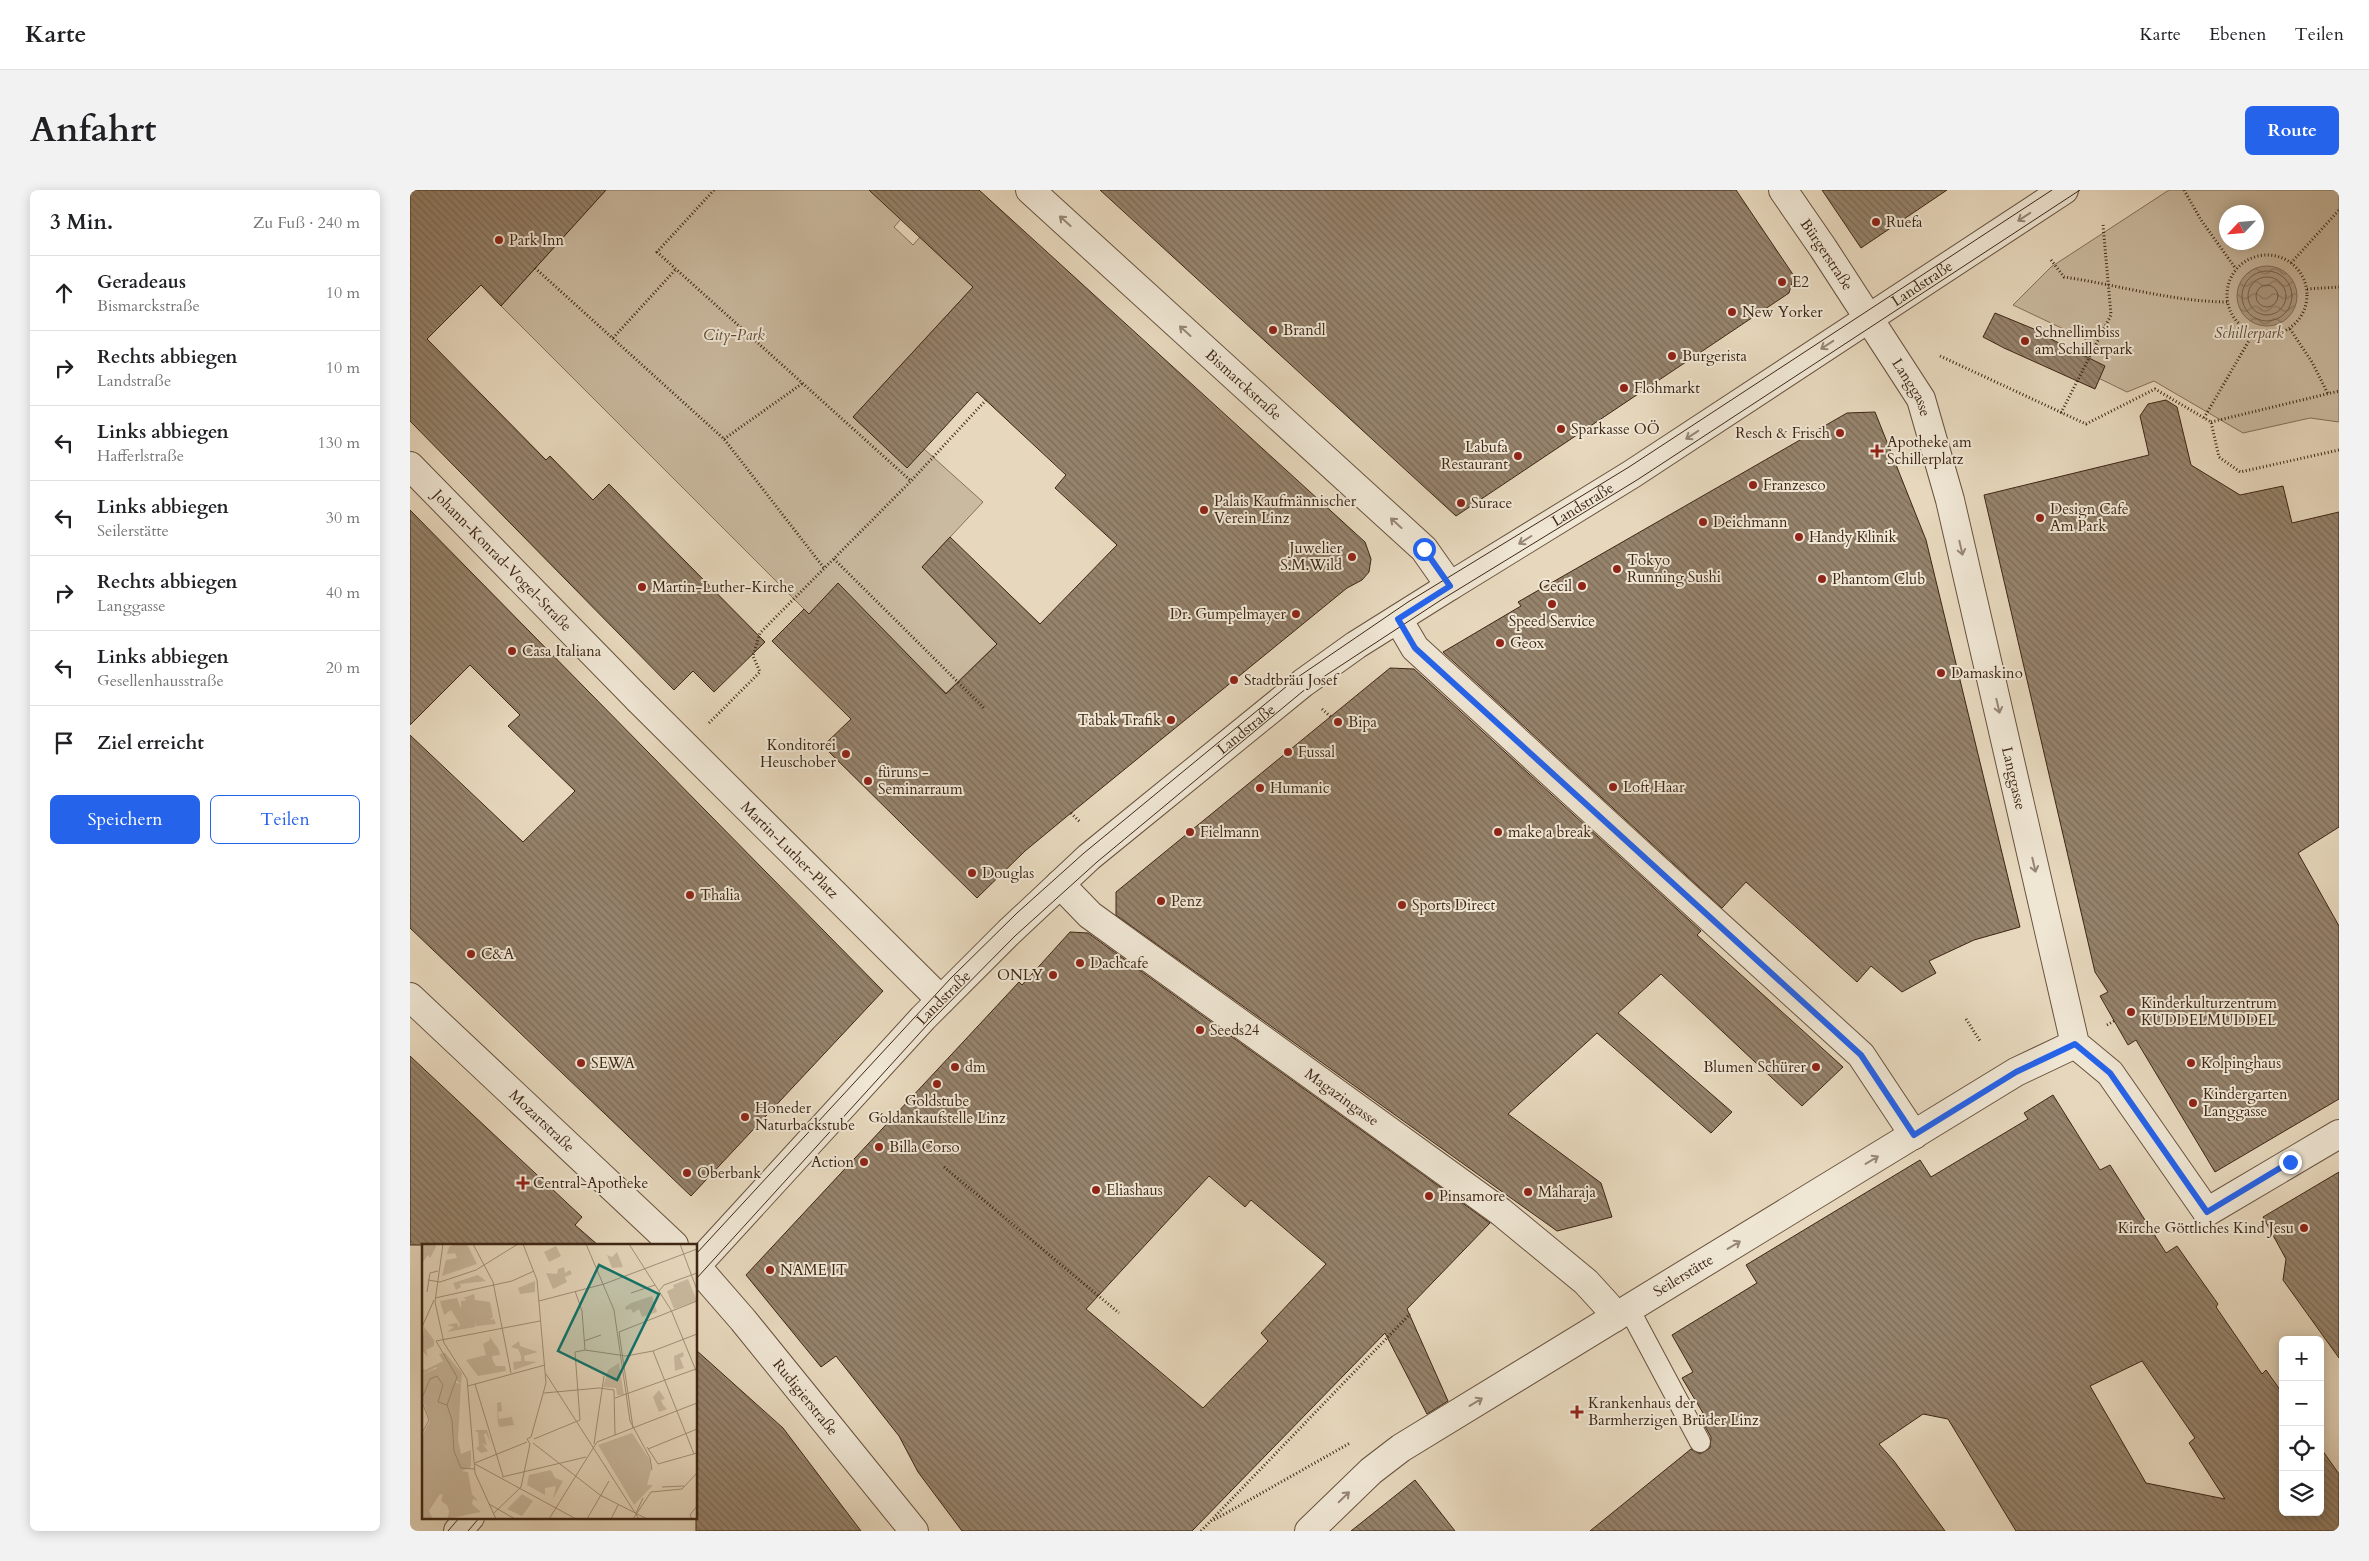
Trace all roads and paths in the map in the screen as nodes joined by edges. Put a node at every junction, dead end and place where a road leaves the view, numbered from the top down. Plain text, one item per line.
1 (714, 190) edge
2 (1030, 190) edge
3 (1783, 190) edge
4 (2064, 190) edge
5 (2184, 190) edge
6 (2339, 210) edge
7 (2102, 225) dead end
8 (2051, 260) dead end
9 (2290, 263) junction
10 (535, 268) dead end
11 (676, 269) junction
12 (2236, 269) junction
13 (2108, 284) junction
14 (2339, 287) edge
15 (2307, 289) junction
16 (2229, 302) junction
17 (1868, 318) junction
18 (2290, 329) junction
19 (2254, 332) junction
20 (613, 338) junction
21 (1940, 356) dead end
22 (803, 383) junction
23 (2339, 391) edge
24 (2328, 394) junction
25 (986, 400) dead end
26 (2061, 413) junction
27 (2204, 418) junction
28 (2211, 422) junction
29 (724, 439) junction
30 (2339, 450) edge
31 (410, 466) edge
32 (911, 481) junction
33 (834, 559) junction
34 (824, 568) junction
35 (1450, 586) junction
36 (1398, 619) junction
37 (638, 699) joint
38 (984, 708) dead end
39 (1322, 708) dead end
40 (1330, 717) dead end
41 (686, 747) junction
42 (1071, 813) dead end
43 (1082, 824) dead end
44 (1060, 884) junction
45 (410, 997) edge
46 (941, 1000) junction
47 (1966, 1019) dead end
48 (2114, 1021) dead end
49 (2107, 1025) dead end
50 (1980, 1041) dead end
51 (2075, 1044) junction
52 (878, 1112) dead end
53 (889, 1122) dead end
54 (2339, 1134) edge
55 (1914, 1135) junction
56 (944, 1167) dead end
57 (673, 1244) edge
58 (698, 1264) edge
59 (698, 1268) edge
60 (1119, 1313) dead end
61 (1621, 1313) junction
62 (1410, 1314) dead end
63 (1351, 1442) dead end
64 (1700, 1442) dead end
65 (469, 1518) edge
66 (1209, 1523) junction
67 (458, 1531) edge
68 (914, 1531) edge
69 (1201, 1531) edge
70 (1309, 1531) edge

1 - 11 path
35 -> 2 street, Bismarckstraße
3 - 17 street, Bürgerstraße
4 -> 17 street, Landstraße
5 - 12 path
6 - 9 path
7 - 13 path
8 - 13 path
9 - 12 path
9 - 15 path
10 - 20 path
11 - 20 path
11 - 22 path
12 - 16 path
13 - 16 path
13 - 26 path
14 - 15 path
15 - 18 path
16 - 19 path
17 -> 35 street, Landstraße
17 -> 51 street, Langgasse
18 - 19 path
18 - 24 path
19 - 27 path
20 - 29 path
21 - 26 path
22 - 29 path
22 - 32 path
23 - 24 path
24 - 28 path
25 - 32 path
26 - 27 path
27 - 28 path
28 - 30 path
29 - 34 path
31 - 37 street, Johann-Konrad-Vogel-Straße
32 - 33 path
33 - 34 path
33 - 38 path
34 - 41 path
35 - 36 street, Landstraße
36 - 44 street, Landstraße
36 - 55 street
37 - 41 street, Martin-Luther-Platz
39 - 40 path
41 - 46 street, Martin-Luther-Platz
42 - 43 path
44 - 46 street, Landstraße
44 - 61 street, Magazingasse
45 - 57 street, Mozartstraße
46 - 58 street, Landstraße
47 - 50 path
48 - 49 path
51 - 54 street
51 - 55 street, Seilerstätte
52 - 53 path
61 -> 55 street, Seilerstätte
56 - 60 path
59 - 68 street, Rudigierstraße
61 - 64 lane
70 -> 61 street, Seilerstätte
62 - 66 path
63 - 66 path
65 - 67 street
66 - 69 path

